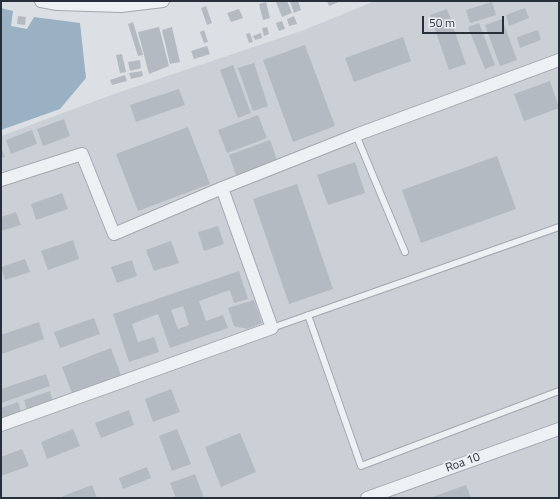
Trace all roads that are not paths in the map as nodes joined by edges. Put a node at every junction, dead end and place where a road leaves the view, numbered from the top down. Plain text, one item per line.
1 (41, 1) edge
2 (163, 1) edge
3 (559, 60) edge
4 (356, 135) junction
5 (1, 180) edge
6 (222, 188) junction
7 (559, 227) edge
8 (405, 252) dead end
9 (308, 316) junction
10 (272, 328) junction
11 (559, 391) edge
12 (1, 425) edge
13 (559, 429) edge
14 (367, 498) edge

1 - 2 street
3 - 4 street
4 - 6 street
4 - 8 lane
5 - 6 street
6 - 10 street
7 - 9 lane
9 - 10 lane
9 - 11 lane
10 - 12 street
13 - 14 street, Roa 10

